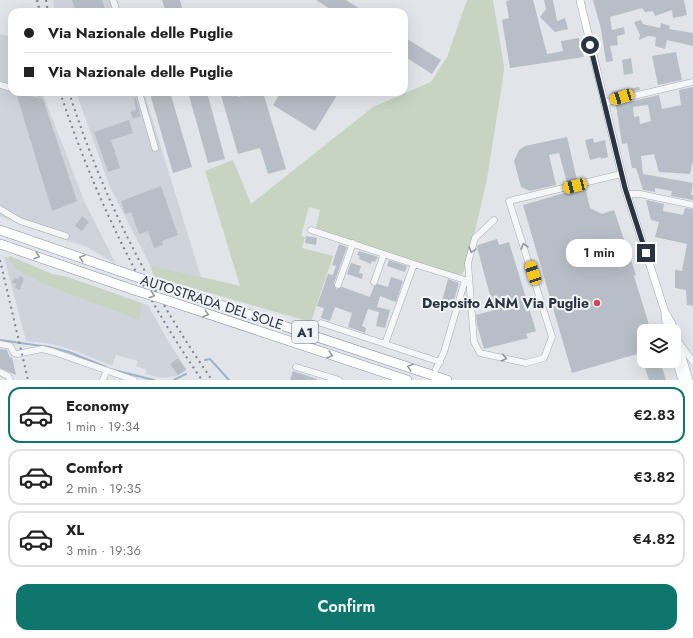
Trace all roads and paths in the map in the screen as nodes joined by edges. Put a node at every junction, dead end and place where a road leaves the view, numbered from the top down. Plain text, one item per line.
1 (580, 0) edge
2 (693, 82) edge
3 (141, 96) edge
4 (604, 103) junction
5 (155, 148) dead end
6 (621, 174) junction
7 (627, 194) junction
8 (693, 205) edge
9 (0, 209) edge
10 (494, 220) dead end
11 (0, 230) edge
12 (311, 230) dead end
13 (66, 236) dead end
14 (353, 243) junction
15 (0, 244) edge
16 (384, 254) junction
17 (414, 264) junction
18 (374, 282) dead end
19 (338, 285) dead end
20 (665, 312) junction
21 (320, 323) dead end
22 (666, 324) edge
23 (672, 324) edge
24 (0, 344) edge
25 (385, 344) junction
26 (681, 346) edge
27 (681, 356) edge
28 (440, 362) junction
29 (693, 362) edge
30 (681, 366) edge
31 (296, 367) dead end
32 (436, 370) dead end
33 (0, 372) edge
34 (106, 372) junction
35 (687, 377) edge
36 (10, 380) edge
37 (103, 380) edge
38 (134, 380) edge
39 (339, 380) edge
40 (407, 380) edge
41 (447, 380) edge

1 - 4 main road
2 - 4 street
3 - 5 street
4 - 6 main road
6 - 7 main road
10 -> 6 street
7 - 8 street
7 - 20 main road
9 - 13 street
41 -> 11 highway, AUTOSTRADA DEL SOLE / A1, bridge
12 - 14 street
14 - 16 street
14 - 19 street
15 -> 40 highway, AUTOSTRADA DEL SOLE / A1, bridge
16 - 17 street
16 - 18 street
17 - 25 street
17 - 28 street
20 - 22 main road
20 - 23 main road
21 - 25 street
24 - 34 street
25 - 28 street
26 - 29 street
27 - 35 main road
28 - 32 street
30 - 35 main road
31 - 39 street
33 - 36 street
34 - 37 street
34 - 38 street

